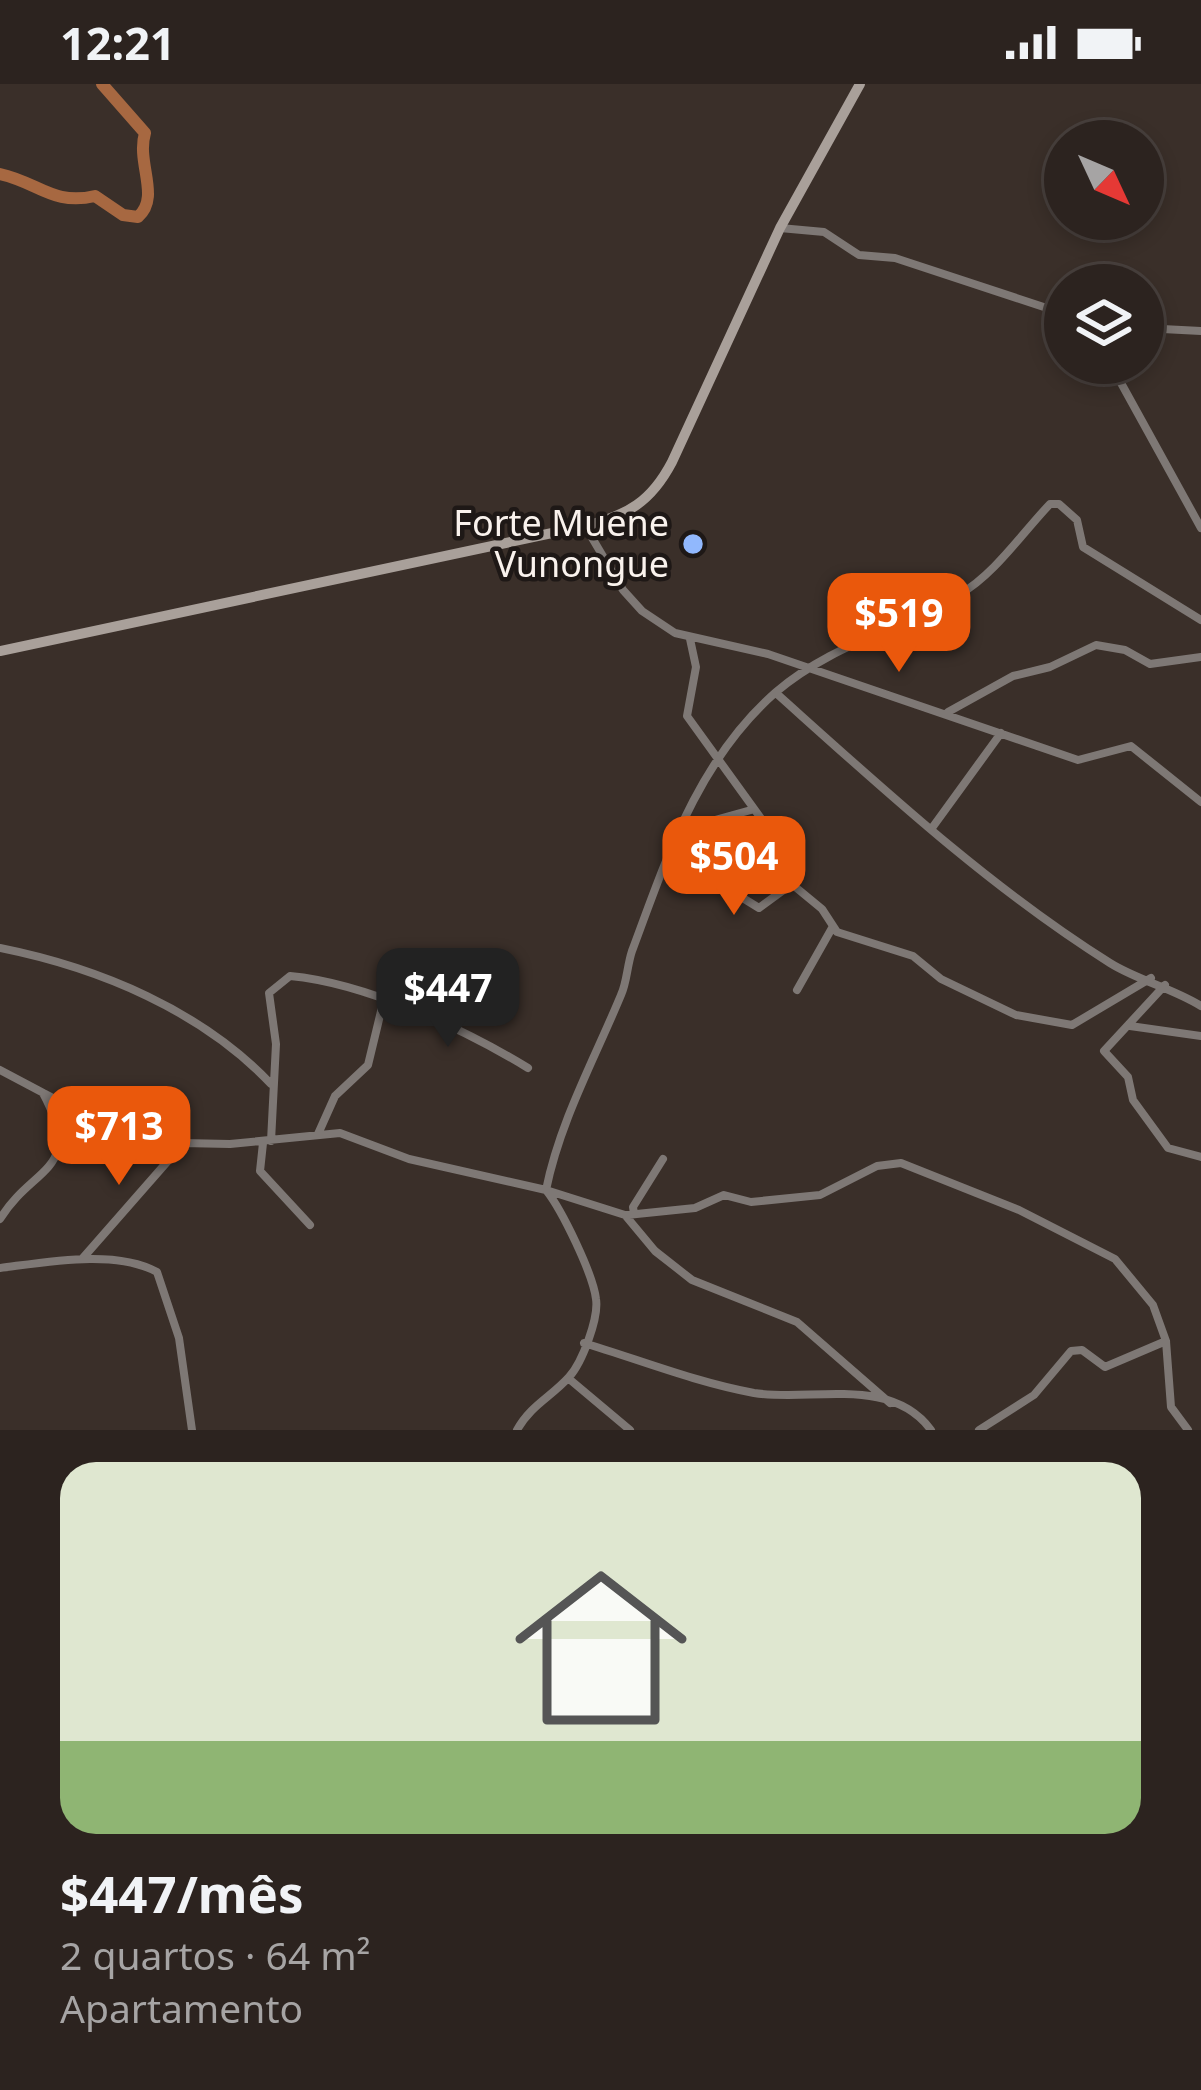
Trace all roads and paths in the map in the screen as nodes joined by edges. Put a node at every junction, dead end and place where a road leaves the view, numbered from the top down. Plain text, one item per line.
1 (860, 84) edge
2 (781, 228) junction
3 (1044, 307) edge
4 (1164, 329) edge
5 (1201, 331) edge
6 (1122, 384) edge
7 (585, 526) junction
8 (1201, 528) edge
9 (1201, 620) edge
10 (690, 638) junction
11 (0, 651) edge
12 (1201, 657) edge
13 (810, 669) junction
14 (776, 692) junction
15 (948, 712) junction
16 (1001, 733) junction
17 (718, 756) junction
18 (1201, 802) edge
19 (751, 810) junction
20 (932, 828) junction
21 (679, 830) junction
22 (668, 866) junction
23 (789, 886) junction
24 (832, 928) junction
25 (0, 948) edge
26 (1151, 978) junction
27 (1166, 985) junction
28 (797, 990) dead end
29 (382, 1002) junction
30 (1201, 1006) edge
31 (1128, 1026) junction
32 (1201, 1036) edge
33 (528, 1068) dead end
34 (0, 1070) edge
35 (272, 1084) junction
36 (43, 1091) junction
37 (318, 1134) junction
38 (267, 1142) junction
39 (182, 1145) junction
40 (1201, 1157) edge
41 (663, 1160) dead end
42 (546, 1190) junction
43 (630, 1215) junction
44 (0, 1219) edge
45 (310, 1225) dead end
46 (82, 1259) junction
47 (0, 1268) edge
48 (1166, 1341) junction
49 (584, 1343) junction
50 (568, 1378) junction
51 (890, 1403) junction
52 (192, 1430) edge
53 (518, 1430) edge
54 (630, 1430) edge
55 (931, 1430) edge
56 (979, 1430) edge
57 (1188, 1430) edge

1 - 2 street
2 - 3 street
2 - 7 street
4 - 5 street
6 - 8 street
7 - 10 street
7 - 11 street
9 - 13 street
10 - 13 street
10 - 17 street
12 - 15 street
13 - 14 street
13 - 15 street
14 - 17 street
14 - 20 street
15 - 16 street
16 - 18 street
16 - 20 street
17 - 19 street
17 - 21 street
19 - 21 street
19 - 23 street
20 - 26 street
21 - 22 street
22 - 23 street
22 - 42 street
23 - 24 street
24 - 26 street
24 - 28 street
25 - 35 street
26 - 27 street
27 - 30 street
27 - 31 street
29 - 33 street
29 - 35 street
29 - 37 street
31 - 32 street
31 - 40 street
34 - 36 street
35 - 38 street
36 - 39 street
36 - 44 street
37 - 38 street
37 - 42 street
38 - 39 street
38 - 45 street
39 - 46 street
41 - 43 street
42 - 43 street
42 - 49 street
43 - 48 street
43 - 51 street
46 - 47 street
46 - 52 street
48 - 56 street
48 - 57 street
49 - 50 street
49 - 51 street
50 - 53 street
50 - 54 street
51 - 55 street

